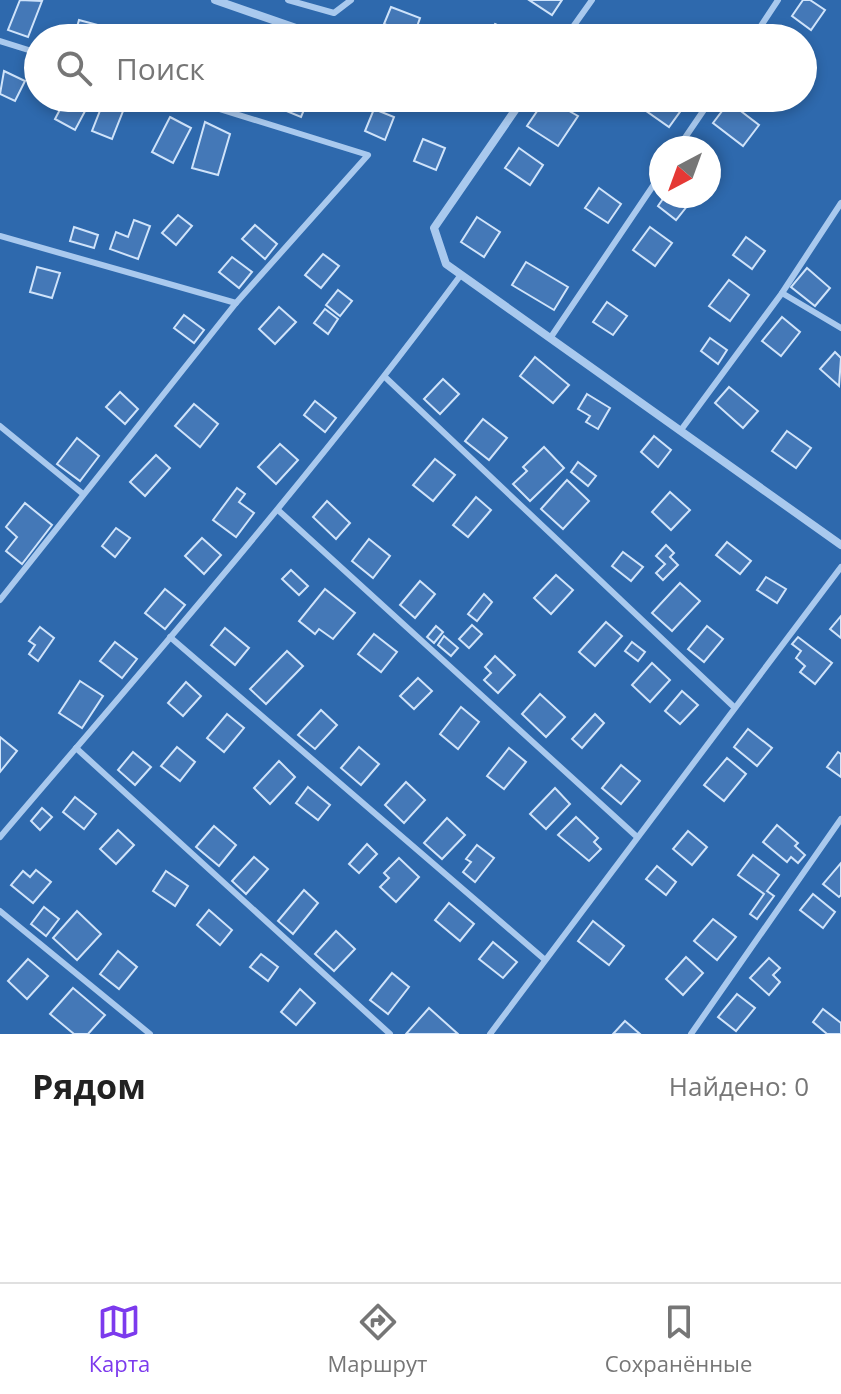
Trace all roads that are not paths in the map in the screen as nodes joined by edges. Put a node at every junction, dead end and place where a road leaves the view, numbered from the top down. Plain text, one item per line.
1 (215, 0) edge
2 (288, 0) edge
3 (351, 0) edge
4 (592, 0) edge
5 (778, 0) edge
6 (284, 24) edge
7 (575, 24) edge
8 (762, 24) edge
9 (0, 41) edge
10 (24, 49) edge
11 (229, 112) edge
12 (514, 112) edge
13 (702, 112) edge
14 (686, 136) edge
15 (649, 192) edge
16 (841, 203) edge
17 (0, 236) edge
18 (460, 276) junction
19 (782, 293) junction
20 (236, 303) junction
21 (841, 328) edge
22 (551, 337) junction
23 (385, 377) junction
24 (0, 426) edge
25 (681, 430) junction
26 (83, 494) junction
27 (278, 510) junction
28 (841, 545) edge
29 (841, 567) edge
30 (0, 600) edge
31 (170, 637) junction
32 (734, 707) junction
33 (76, 748) junction
34 (841, 819) edge
35 (636, 836) junction
36 (0, 837) edge
37 (0, 911) edge
38 (544, 959) junction
39 (150, 1034) edge
40 (390, 1034) edge
41 (490, 1034) edge
42 (691, 1034) edge

1 - 6 street
2 - 3 lane
4 - 7 lane
5 - 8 lane
9 - 10 lane
11 - 20 lane
12 - 18 street
13 - 14 lane
15 - 22 lane
16 - 19 lane
17 - 20 lane
18 - 22 street
18 - 23 lane
19 - 21 lane
19 - 25 lane
20 - 26 lane
22 - 25 street
23 - 27 lane
23 - 32 lane
24 - 26 lane
25 - 28 street
26 - 30 lane
27 - 31 lane
27 - 35 lane
29 - 32 lane
31 - 33 lane
31 - 38 lane
32 - 35 lane
33 - 36 lane
33 - 40 lane
34 - 42 lane
35 - 38 lane
37 - 39 lane
38 - 41 lane

